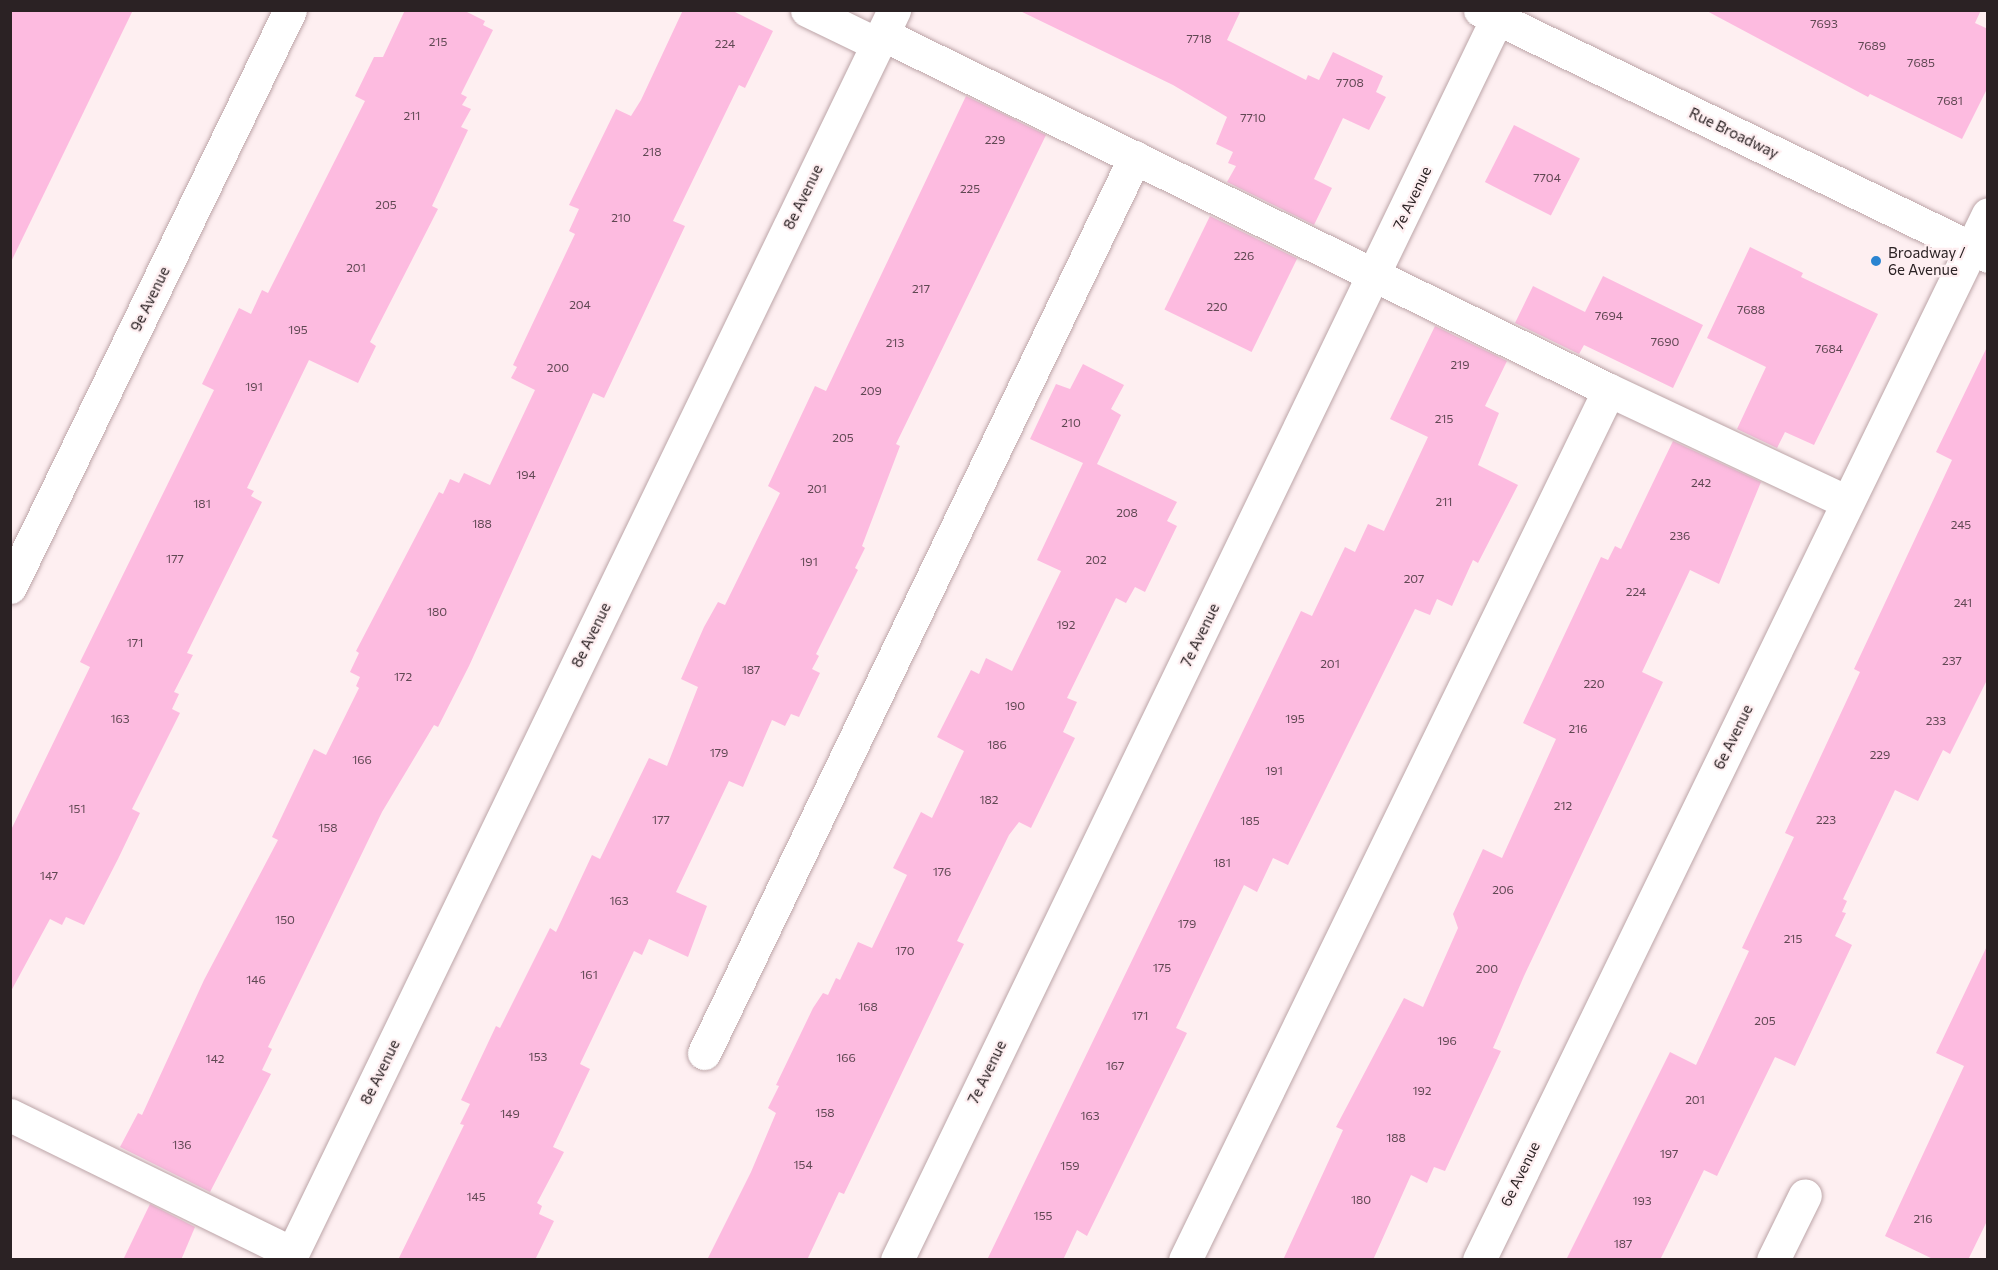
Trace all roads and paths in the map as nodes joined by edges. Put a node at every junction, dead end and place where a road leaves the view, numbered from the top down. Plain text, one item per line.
1 (290, 10) edge
2 (807, 10) edge
3 (1493, 13) edge
4 (884, 30) edge
5 (1135, 157) junction
6 (1988, 214) edge
7 (1979, 252) edge
8 (1375, 273) junction
9 (1609, 390) junction
10 (1847, 502) junction
11 (10, 587) edge
12 (704, 1053) dead end
13 (10, 1115) edge
14 (1805, 1195) dead end
15 (291, 1256) edge
16 (897, 1260) edge
17 (1185, 1260) edge
18 (1479, 1260) edge
19 (1773, 1260) edge

1 - 11 street, 9e Avenue
2 - 4 street
3 - 7 street, Rue Broadway
3 - 8 street, 7e Avenue
4 - 5 street
4 - 15 street, 8e Avenue
5 - 8 street
5 - 12 street
6 - 7 street, 6e Avenue
7 - 10 street, 6e Avenue
8 - 9 street
8 - 16 street, 7e Avenue
9 - 10 street
9 - 17 street
10 - 18 street, 6e Avenue
13 - 15 street
14 - 19 street

